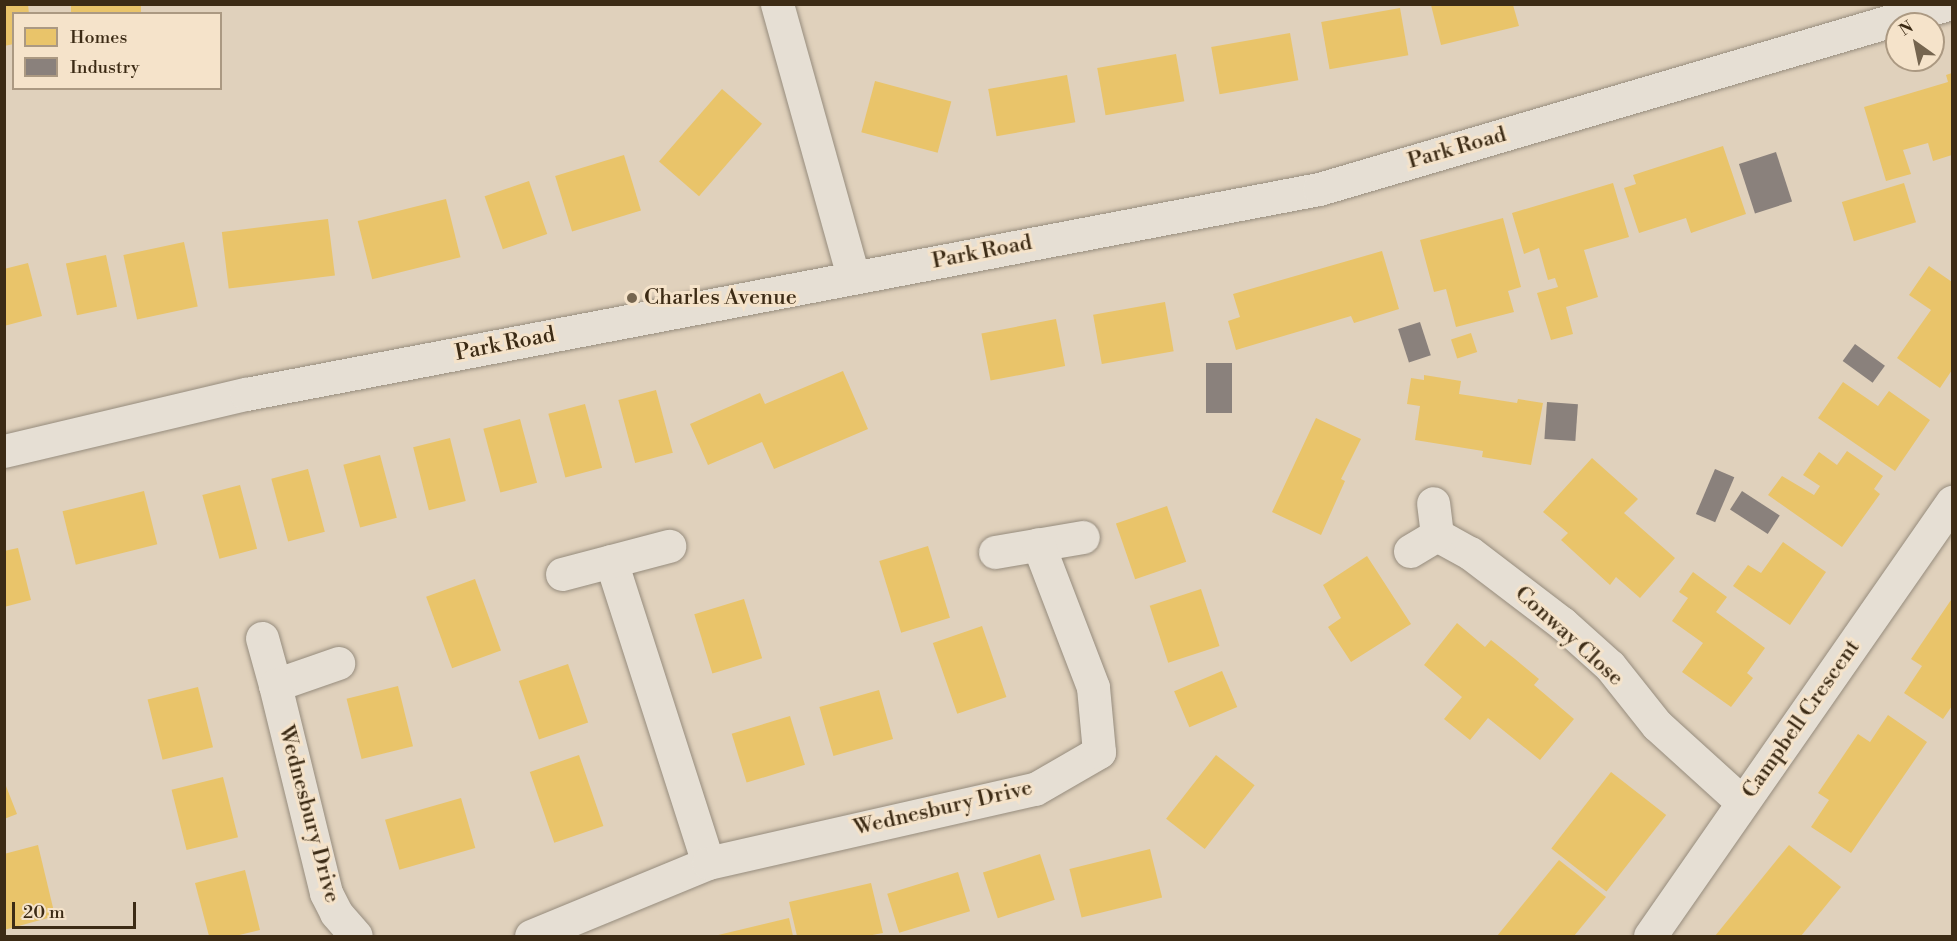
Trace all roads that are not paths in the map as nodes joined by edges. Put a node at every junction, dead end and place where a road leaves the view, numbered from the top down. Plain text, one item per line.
1 (777, 4) edge
2 (1948, 4) edge
3 (853, 277) junction
4 (4, 451) edge
5 (1953, 502) edge
6 (1427, 530) dead end
7 (1083, 537) dead end
8 (1038, 544) junction
9 (669, 546) dead end
10 (995, 552) dead end
11 (611, 561) junction
12 (562, 574) dead end
13 (262, 638) dead end
14 (338, 663) dead end
15 (276, 685) junction
16 (1742, 802) junction
17 (708, 863) junction
18 (356, 936) edge
19 (531, 936) edge
20 (1650, 936) edge

1 - 3 street
2 - 3 street, Park Road
3 - 4 street, Park Road
5 - 16 street, Campbell Crescent
6 - 16 street, Conway Close
7 - 8 street
8 - 10 street
8 - 17 street, Wednesbury Drive
9 - 11 street
11 - 12 street
11 - 17 street
13 - 15 street, Wednesbury Drive
14 - 15 street
15 - 18 street, Wednesbury Drive
16 - 20 street, Campbell Crescent
17 - 19 street, Wednesbury Drive

